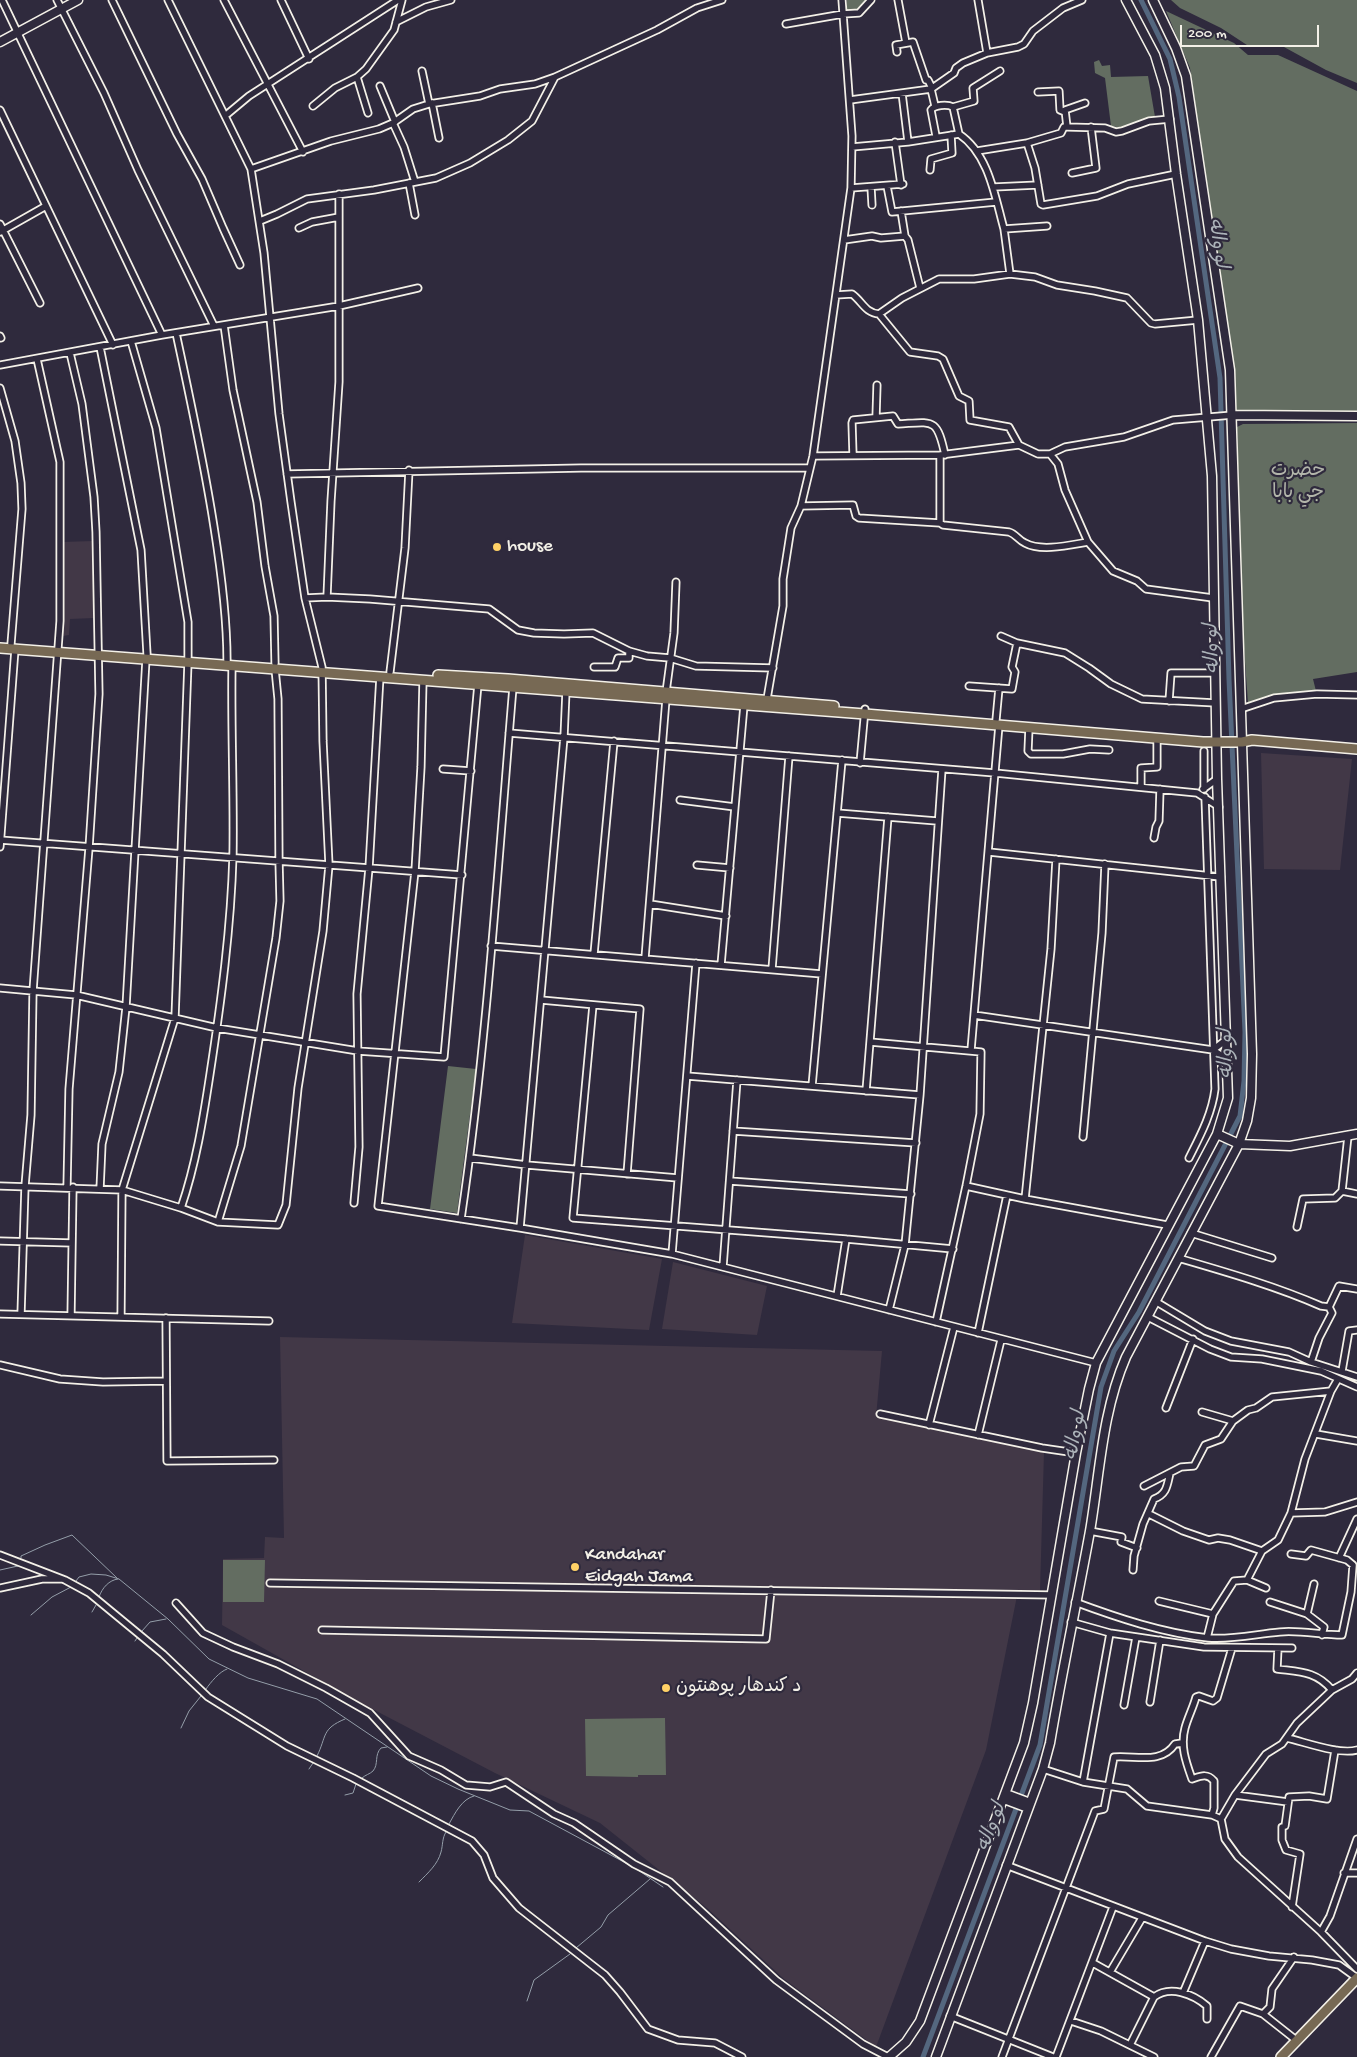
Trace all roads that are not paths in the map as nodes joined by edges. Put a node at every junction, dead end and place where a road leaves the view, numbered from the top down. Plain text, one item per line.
1 (2, 0) edge
2 (57, 0) edge
3 (78, 0) edge
4 (112, 0) edge
5 (168, 0) edge
6 (224, 0) edge
7 (281, 0) edge
8 (400, 0) edge
9 (450, 0) edge
10 (722, 0) edge
11 (842, 0) edge
12 (870, 0) edge
13 (898, 0) edge
14 (978, 0) edge
15 (1082, 0) edge
16 (1126, 0) edge
17 (1154, 0) edge
18 (61, 9) junction
19 (843, 14) junction
20 (396, 22) junction
21 (786, 24) dead end
22 (18, 33) junction
23 (0, 42) edge
24 (906, 43) junction
25 (897, 52) dead end
26 (987, 53) junction
27 (309, 59) junction
28 (422, 71) dead end
29 (1000, 71) dead end
30 (357, 78) junction
31 (556, 78) junction
32 (268, 83) junction
33 (380, 86) dead end
34 (932, 88) junction
35 (1038, 92) dead end
36 (902, 93) junction
37 (850, 100) junction
38 (1085, 103) dead end
39 (430, 104) junction
40 (313, 106) dead end
41 (935, 106) junction
42 (952, 107) junction
43 (0, 110) edge
44 (1065, 112) junction
45 (368, 113) dead end
46 (225, 116) junction
47 (1170, 119) junction
48 (394, 122) junction
49 (1067, 127) junction
50 (1091, 127) junction
51 (959, 134) junction
52 (951, 135) junction
53 (936, 136) junction
54 (439, 138) dead end
55 (895, 142) junction
56 (908, 142) junction
57 (1027, 143) junction
58 (852, 147) junction
59 (977, 151) junction
60 (303, 152) junction
61 (251, 169) junction
62 (930, 170) dead end
63 (1072, 173) dead end
64 (1176, 174) junction
65 (412, 182) junction
66 (1038, 185) junction
67 (888, 186) junction
68 (871, 187) junction
69 (994, 187) junction
70 (851, 188) junction
71 (339, 194) junction
72 (996, 202) junction
73 (872, 205) dead end
74 (46, 206) junction
75 (901, 211) junction
76 (415, 215) dead end
77 (339, 217) junction
78 (260, 221) junction
79 (1046, 226) dead end
80 (299, 228) dead end
81 (1, 229) edge
82 (1004, 229) junction
83 (905, 236) junction
84 (844, 240) junction
85 (240, 265) dead end
86 (1010, 274) junction
87 (418, 288) dead end
88 (920, 288) junction
89 (836, 295) junction
90 (40, 303) dead end
91 (340, 306) junction
92 (879, 314) junction
93 (270, 317) junction
94 (1198, 320) junction
95 (224, 325) junction
96 (214, 326) junction
97 (176, 333) junction
98 (162, 335) junction
99 (131, 341) junction
100 (113, 345) junction
101 (100, 347) junction
102 (70, 353) junction
103 (38, 359) junction
104 (0, 366) edge
105 (877, 385) dead end
106 (0, 388) edge
107 (1208, 416) junction
108 (1230, 416) junction
109 (1357, 416) edge
110 (876, 417) junction
111 (1019, 445) junction
112 (1050, 454) junction
113 (853, 455) junction
114 (942, 455) junction
115 (813, 456) junction
116 (810, 468) junction
117 (409, 470) junction
118 (333, 472) junction
119 (287, 474) junction
120 (801, 506) junction
121 (940, 523) junction
122 (1088, 542) junction
123 (676, 582) dead end
124 (327, 597) junction
125 (306, 598) junction
126 (1213, 598) junction
127 (399, 601) junction
128 (1001, 636) dead end
129 (0, 643) edge
130 (1017, 643) junction
131 (13, 646) junction
132 (0, 648) edge
133 (58, 650) junction
134 (629, 651) junction
135 (98, 653) junction
136 (147, 656) junction
137 (670, 658) junction
138 (188, 659) junction
139 (230, 663) junction
140 (275, 666) junction
141 (594, 667) dead end
142 (773, 668) junction
143 (322, 670) junction
144 (390, 672) junction
145 (1215, 673) junction
146 (380, 676) junction
147 (424, 680) junction
148 (502, 682) junction
149 (478, 684) junction
150 (969, 686) dead end
151 (513, 687) junction
152 (999, 688) junction
153 (566, 691) junction
154 (666, 695) junction
155 (1357, 695) edge
156 (767, 700) junction
157 (1169, 701) junction
158 (1216, 703) junction
159 (744, 705) junction
160 (1241, 709) junction
161 (865, 712) junction
162 (997, 722) junction
163 (1029, 728) junction
164 (509, 733) junction
165 (564, 737) junction
166 (1158, 739) junction
167 (614, 742) junction
168 (1239, 742) junction
169 (1217, 743) junction
170 (663, 746) junction
171 (1357, 749) edge
172 (1109, 750) dead end
173 (740, 752) junction
174 (1204, 752) dead end
175 (1357, 753) edge
176 (789, 756) junction
177 (842, 760) junction
178 (860, 762) junction
179 (942, 769) junction
180 (443, 770) dead end
181 (471, 771) junction
182 (995, 773) junction
183 (1218, 779) junction
184 (1141, 787) junction
185 (1160, 789) junction
186 (1204, 789) junction
187 (1196, 793) junction
188 (1205, 797) junction
189 (680, 800) dead end
190 (735, 806) junction
191 (1219, 807) junction
192 (837, 813) junction
193 (888, 817) junction
194 (937, 821) junction
195 (1154, 838) dead end
196 (0, 840) edge
197 (44, 844) junction
198 (0, 847) edge
199 (89, 848) junction
200 (136, 850) junction
201 (989, 852) junction
202 (182, 854) junction
203 (232, 858) junction
204 (1056, 859) junction
205 (280, 861) junction
206 (1105, 864) junction
207 (329, 865) junction
208 (697, 865) dead end
209 (369, 868) junction
210 (730, 868) junction
211 (415, 871) junction
212 (462, 875) junction
213 (1208, 876) junction
214 (1222, 877) junction
215 (650, 904) junction
216 (726, 916) junction
217 (491, 946) junction
218 (545, 951) junction
219 (594, 954) junction
220 (645, 958) junction
221 (696, 963) junction
222 (721, 965) junction
223 (772, 969) junction
224 (822, 974) junction
225 (0, 988) edge
226 (33, 991) junction
227 (76, 996) junction
228 (541, 1000) junction
229 (593, 1005) junction
230 (126, 1007) junction
231 (974, 1015) junction
232 (175, 1018) junction
233 (1042, 1024) junction
234 (217, 1028) junction
235 (1093, 1032) junction
236 (259, 1034) junction
237 (1228, 1038) junction
238 (305, 1041) junction
239 (870, 1042) junction
240 (924, 1045) junction
241 (971, 1050) junction
242 (1213, 1050) junction
243 (358, 1051) junction
244 (394, 1054) junction
245 (1228, 1060) junction
246 (687, 1076) junction
247 (737, 1080) junction
248 (812, 1086) junction
249 (866, 1091) junction
250 (920, 1095) junction
251 (733, 1131) junction
252 (1357, 1134) edge
253 (1219, 1136) junction
254 (1348, 1136) junction
255 (1083, 1137) dead end
256 (916, 1143) junction
257 (1236, 1143) junction
258 (470, 1158) junction
259 (1189, 1158) dead end
260 (527, 1165) junction
261 (577, 1169) junction
262 (627, 1174) junction
263 (678, 1178) junction
264 (730, 1181) junction
265 (0, 1186) edge
266 (25, 1186) junction
267 (966, 1186) junction
268 (70, 1187) junction
269 (100, 1189) junction
270 (122, 1190) junction
271 (1342, 1192) junction
272 (911, 1194) junction
273 (1357, 1194) edge
274 (1007, 1195) junction
275 (1025, 1199) junction
276 (354, 1203) dead end
277 (181, 1208) junction
278 (461, 1219) junction
279 (218, 1222) junction
280 (1168, 1225) junction
281 (674, 1227) junction
282 (1297, 1227) dead end
283 (520, 1228) junction
284 (726, 1230) junction
285 (1191, 1233) junction
286 (846, 1239) junction
287 (0, 1241) edge
288 (24, 1242) junction
289 (72, 1243) junction
290 (905, 1245) junction
291 (953, 1249) junction
292 (672, 1254) junction
293 (1178, 1258) junction
294 (1272, 1258) dead end
295 (723, 1267) junction
296 (1357, 1289) edge
297 (837, 1296) junction
298 (1155, 1301) junction
299 (1328, 1306) junction
300 (889, 1310) junction
301 (0, 1314) edge
302 (21, 1314) junction
303 (71, 1316) junction
304 (120, 1317) junction
305 (1148, 1317) junction
306 (166, 1318) junction
307 (269, 1321) dead end
308 (936, 1322) junction
309 (954, 1327) junction
310 (1357, 1330) edge
311 (978, 1333) junction
312 (1193, 1339) junction
313 (1001, 1340) junction
314 (1311, 1362) junction
315 (1096, 1363) junction
316 (0, 1365) edge
317 (1342, 1371) junction
318 (1357, 1377) edge
319 (1338, 1379) junction
320 (166, 1381) junction
321 (1357, 1387) edge
322 (1331, 1390) junction
323 (1166, 1408) dead end
324 (1202, 1412) dead end
325 (880, 1414) dead end
326 (1234, 1421) junction
327 (929, 1424) junction
328 (1316, 1434) junction
329 (978, 1435) junction
330 (1357, 1441) edge
331 (1076, 1453) junction
332 (274, 1460) dead end
333 (1170, 1473) junction
334 (1144, 1486) dead end
335 (1357, 1502) edge
336 (1291, 1513) junction
337 (1149, 1514) junction
338 (1357, 1519) edge
339 (1090, 1531) junction
340 (1137, 1548) junction
341 (1262, 1550) junction
342 (1291, 1554) dead end
343 (0, 1555) edge
344 (1339, 1558) junction
345 (1133, 1570) dead end
346 (65, 1580) junction
347 (1247, 1580) junction
348 (270, 1584) dead end
349 (1314, 1584) dead end
350 (0, 1588) edge
351 (1266, 1588) dead end
352 (771, 1590) junction
353 (1052, 1595) junction
354 (1159, 1601) dead end
355 (1075, 1602) junction
356 (1270, 1602) dead end
357 (176, 1603) dead end
358 (1213, 1614) junction
359 (1307, 1614) junction
360 (1072, 1622) junction
361 (322, 1630) dead end
362 (1110, 1633) junction
363 (1322, 1634) junction
364 (1136, 1637) junction
365 (1207, 1638) junction
366 (1160, 1640) junction
367 (1232, 1648) junction
368 (1278, 1648) junction
369 (1292, 1648) dead end
370 (1357, 1673) edge
371 (1332, 1690) junction
372 (1150, 1702) dead end
373 (1124, 1706) dead end
374 (1286, 1738) junction
375 (1182, 1743) junction
376 (1335, 1750) junction
377 (1357, 1750) edge
378 (1043, 1769) junction
379 (1083, 1782) junction
380 (1108, 1786) junction
381 (1235, 1794) junction
382 (1005, 1796) junction
383 (1288, 1802) junction
384 (1029, 1805) junction
385 (1212, 1815) junction
386 (1221, 1819) junction
387 (1357, 1839) edge
388 (1006, 1865) junction
389 (1344, 1873) junction
390 (1357, 1873) edge
391 (1066, 1888) junction
392 (1113, 1907) junction
393 (1292, 1907) junction
394 (1142, 1918) junction
395 (1321, 1932) junction
396 (1205, 1941) junction
397 (1294, 1957) junction
398 (1093, 1963) junction
399 (1357, 1969) edge
400 (1110, 1972) junction
401 (1357, 1978) edge
402 (1183, 1993) junction
403 (1154, 1997) junction
404 (1263, 2014) junction
405 (950, 2016) junction
406 (1207, 2019) dead end
407 (1071, 2020) junction
408 (1009, 2039) junction
409 (1296, 2040) junction
410 (1130, 2045) junction
411 (742, 2057) edge
412 (888, 2057) edge
413 (936, 2057) edge
414 (1002, 2057) edge
415 (1054, 2057) edge
416 (1154, 2057) edge
417 (1211, 2057) edge
418 (1281, 2057) edge

1 - 22 street
2 - 18 street
3 - 18 street
4 - 85 street
5 - 46 street
6 - 32 street
7 - 27 street
8 - 20 street
8 - 27 street
9 - 20 street
10 - 31 street
11 - 19 street
12 - 19 street
13 - 24 street
14 - 26 street
15 - 26 street
16 - 47 street
17 - 108 street
18 - 22 street
18 - 96 street
19 - 21 street
19 - 37 street
20 - 30 street
22 - 23 street
22 - 98 street
24 - 25 street
24 - 34 street
26 - 34 street
27 - 32 street
28 - 39 street
29 - 42 street
30 - 40 street
30 - 45 street
31 - 39 street
31 - 65 street
32 - 46 street
32 - 60 street
33 - 48 street
34 - 36 street
34 - 41 street
35 - 44 street
36 - 37 street
36 - 56 street
37 - 58 street
38 - 44 street
39 - 48 street
39 - 54 street
41 - 42 street
41 - 53 street
42 - 51 street
43 - 74 street
44 - 49 street
46 - 61 street
47 - 50 street
47 - 64 street
48 - 60 street
48 - 65 street
49 - 50 street
49 - 57 street
50 - 63 street
51 - 52 street
51 - 59 street
52 - 53 street
52 - 62 street
53 - 56 street
55 - 56 street
55 - 58 street
55 - 67 street
57 - 59 street
57 - 66 street
58 - 70 street
59 - 69 street
60 - 61 street
61 - 78 street
64 - 66 street
64 - 94 street
65 - 71 street
65 - 76 street
66 - 69 street
67 - 68 street
67 - 75 street
68 - 70 street
68 - 73 street
69 - 72 street
70 - 84 street
71 - 77 street
71 - 78 street
72 - 75 street
72 - 82 street
74 - 81 street
74 - 100 street
75 - 83 street
77 - 80 street
77 - 91 street
78 - 93 street
79 - 82 street
81 - 90 street
82 - 86 street
83 - 84 street
83 - 88 street
84 - 89 street
86 - 88 street
86 - 94 street
87 - 91 street
88 - 92 street
89 - 92 street
89 - 115 street
91 - 93 street
91 - 118 street
92 - 111 street
93 - 95 street
93 - 119 street
94 - 107 street
95 - 96 street
95 - 140 street
96 - 97 street
97 - 98 street
97 - 139 street
98 - 99 street
99 - 100 street
99 - 138 street
100 - 101 street
101 - 102 street
101 - 136 street
102 - 103 street
102 - 135 street
103 - 104 street
103 - 133 street
105 - 110 street
106 - 131 street
107 - 108 street
107 - 112 street
107 - 126 street
108 - 109 street
108 - 160 street
110 - 113 street
110 - 114 street
111 - 112 street
111 - 114 street
112 - 122 street
113 - 114 street
113 - 115 street
114 - 121 street
115 - 116 street
116 - 117 street
116 - 120 street
117 - 118 street
117 - 127 street
118 - 119 street
118 - 124 street
119 - 125 street
120 - 121 street
120 - 142 street
121 - 122 street
122 - 126 street
123 - 137 street
124 - 125 street
124 - 127 street
125 - 143 street
126 - 145 street
127 - 134 street
127 - 144 street
128 - 130 street
129 - 131 main road
130 - 152 street
130 - 157 street
131 - 132 main road
131 - 133 main road
131 - 196 street
133 - 135 main road
133 - 197 street
134 - 137 street
134 - 141 street
135 - 136 main road
135 - 199 street
136 - 138 main road
136 - 200 street
137 - 142 street
137 - 154 street
138 - 139 main road
138 - 202 street
139 - 140 main road
139 - 203 street
140 - 143 main road
140 - 205 street
142 - 156 street
143 - 144 main road
143 - 146 main road
143 - 207 street
144 - 148 main road
145 - 157 street
145 - 158 street
146 - 147 main road
146 - 209 street
147 - 149 main road
147 - 211 street
148 - 149 main road
148 - 151 main road
148 - 154 main road
149 - 181 street
150 - 152 street
151 - 153 main road
151 - 164 street
152 - 162 street
153 - 154 main road
153 - 165 street
154 - 156 main road
154 - 159 main road
154 - 170 street
155 - 160 street
156 - 161 main road
157 - 158 street
158 - 169 street
159 - 161 main road
159 - 173 street
160 - 168 street
161 - 162 main road
161 - 178 street
162 - 163 main road
162 - 169 main road
162 - 182 street
163 - 166 main road
163 - 172 street
164 - 165 street
164 - 217 street
165 - 167 street
165 - 218 street
166 - 169 main road
166 - 184 street
167 - 170 street
167 - 219 street
168 - 169 main road
168 - 171 main road
168 - 175 main road
168 - 257 street
169 - 183 street
170 - 173 street
170 - 215 street
173 - 176 street
173 - 190 street
174 - 186 street
176 - 177 street
176 - 223 street
177 - 178 street
177 - 192 street
178 - 179 street
179 - 182 street
179 - 194 street
180 - 181 street
181 - 212 street
182 - 184 street
182 - 201 street
183 - 186 street
183 - 191 street
184 - 185 street
185 - 187 street
185 - 195 street
186 - 187 street
187 - 188 street
188 - 191 street
188 - 213 street
189 - 190 street
190 - 210 street
191 - 214 street
192 - 193 street
192 - 224 street
193 - 194 street
193 - 239 street
194 - 240 street
196 - 197 street
196 - 198 street
197 - 199 street
197 - 226 street
199 - 200 street
199 - 227 street
200 - 202 street
200 - 230 street
201 - 204 street
201 - 231 street
202 - 203 street
202 - 232 street
203 - 205 street
203 - 234 street
204 - 206 street
204 - 233 street
205 - 207 street
205 - 236 street
206 - 213 street
206 - 235 street
207 - 209 street
207 - 238 street
208 - 210 street
209 - 211 street
209 - 243 street
210 - 216 street
211 - 212 street
211 - 244 street
212 - 244 street
213 - 214 street
213 - 242 street
214 - 237 street
215 - 216 street
215 - 220 street
216 - 222 street
217 - 218 street
217 - 258 street
218 - 219 street
218 - 228 street
219 - 220 street
220 - 221 street
221 - 222 street
221 - 246 street
222 - 223 street
223 - 224 street
224 - 248 street
225 - 226 street
226 - 227 street
226 - 266 street
227 - 230 street
227 - 268 street
228 - 229 street
228 - 260 street
229 - 261 street
229 - 262 street
230 - 232 street
230 - 269 street
231 - 233 street
231 - 241 street
232 - 234 street
232 - 270 street
233 - 235 street
233 - 275 street
234 - 236 street
234 - 277 street
235 - 242 street
235 - 255 street
236 - 238 street
236 - 279 street
237 - 242 street
237 - 245 street
238 - 243 street
238 - 279 street
239 - 240 street
239 - 249 street
240 - 241 street
240 - 250 street
241 - 267 street
242 - 245 street
242 - 259 street
243 - 244 street
243 - 276 street
244 - 278 street
245 - 253 street
246 - 247 street
246 - 263 street
247 - 248 street
247 - 251 street
248 - 249 street
249 - 250 street
250 - 256 street
251 - 256 street
251 - 264 street
252 - 254 street
253 - 257 street
253 - 280 street
254 - 257 street
254 - 271 street
256 - 272 street
257 - 285 street
258 - 260 street
258 - 278 street
260 - 261 street
260 - 283 street
261 - 262 street
261 - 281 street
262 - 263 street
263 - 281 street
264 - 272 street
264 - 284 street
265 - 266 street
266 - 268 street
266 - 288 street
267 - 274 street
267 - 291 street
268 - 269 street
268 - 289 street
269 - 270 street
270 - 277 street
270 - 304 street
271 - 273 street
271 - 282 street
272 - 290 street
274 - 275 street
274 - 311 street
275 - 280 street
277 - 279 street
278 - 283 street
280 - 315 street
281 - 284 street
281 - 292 street
283 - 292 street
284 - 286 street
284 - 295 street
285 - 293 street
285 - 294 street
286 - 290 street
286 - 297 street
287 - 288 street
288 - 289 street
288 - 302 street
289 - 303 street
290 - 291 street
290 - 300 street
291 - 308 street
292 - 295 street
293 - 298 street
293 - 299 street
295 - 297 street
296 - 299 street
297 - 300 street
298 - 305 street
298 - 314 street
299 - 314 street
300 - 308 street
301 - 302 street
302 - 303 street
303 - 304 street
304 - 306 street
305 - 312 street
305 - 339 street
306 - 307 street
306 - 320 street
308 - 309 street
309 - 311 street
309 - 327 street
310 - 317 street
311 - 313 street
312 - 319 street
312 - 323 street
313 - 315 street
313 - 329 street
314 - 317 street
315 - 331 street
316 - 320 street
317 - 318 street
319 - 321 street
319 - 322 street
320 - 332 street
322 - 326 street
322 - 328 street
324 - 326 street
325 - 327 street
326 - 333 street
327 - 329 street
328 - 330 street
328 - 336 street
329 - 331 street
331 - 353 street
333 - 334 street
333 - 337 street
335 - 336 street
336 - 341 street
337 - 340 street
337 - 341 street
338 - 344 street
339 - 340 street
339 - 355 street
340 - 345 street
341 - 347 street
342 - 344 street
343 - 346 street
344 - 363 street
346 - 350 street
346 - 411 street
347 - 351 street
347 - 358 street
348 - 352 street
349 - 359 street
352 - 353 street
352 - 361 street
353 - 382 street
354 - 358 street
355 - 360 street
355 - 365 street
356 - 359 street
357 - 412 street
358 - 365 street
359 - 363 street
360 - 362 street
360 - 378 street
362 - 364 street
362 - 379 street
363 - 365 street
364 - 366 street
364 - 373 street
366 - 367 street
366 - 372 street
367 - 368 street
367 - 375 street
368 - 369 street
368 - 371 street
370 - 371 street
371 - 374 street
374 - 376 street
374 - 381 street
375 - 380 street
375 - 385 street
376 - 377 street
376 - 383 street
378 - 379 street
378 - 384 street
379 - 380 street
380 - 385 street
380 - 391 street
381 - 383 street
381 - 386 street
382 - 384 street
382 - 412 street
383 - 393 street
384 - 388 street
385 - 386 street
386 - 393 street
387 - 389 street
388 - 391 street
388 - 405 street
389 - 390 street
389 - 395 street
391 - 392 street
391 - 408 street
392 - 394 street
392 - 398 street
393 - 395 street
394 - 396 street
394 - 400 street
395 - 399 street
396 - 397 street
396 - 402 street
397 - 401 street
397 - 404 street
398 - 400 street
398 - 407 street
400 - 403 street
401 - 409 main road
402 - 403 street
402 - 406 street
403 - 410 street
404 - 409 street
404 - 417 street
405 - 408 street
405 - 413 street
407 - 410 street
407 - 415 street
408 - 414 street
408 - 415 street
409 - 418 main road
410 - 416 street

